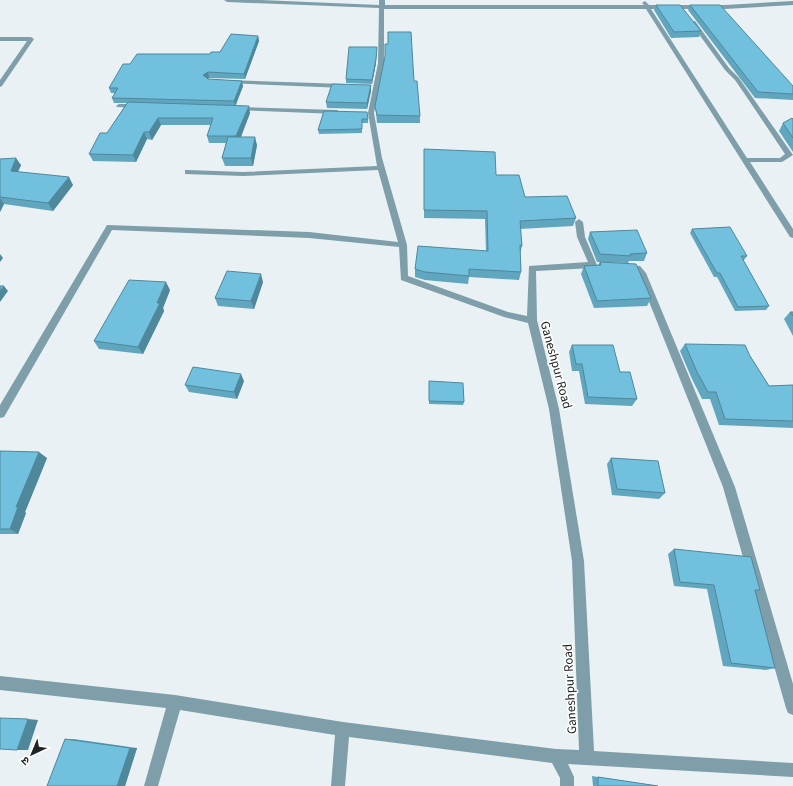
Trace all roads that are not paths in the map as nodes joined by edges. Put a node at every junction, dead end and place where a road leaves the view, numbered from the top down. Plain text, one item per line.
1 (227, 0) edge
2 (382, 0) edge
3 (643, 0) edge
4 (676, 0) edge
5 (793, 3) edge
6 (382, 7) junction
7 (647, 7) junction
8 (682, 7) junction
9 (0, 39) edge
10 (225, 82) edge
11 (0, 85) edge
12 (352, 87) edge
13 (119, 106) edge
14 (143, 106) edge
15 (229, 109) edge
16 (347, 112) edge
17 (745, 160) junction
18 (381, 168) junction
19 (188, 172) dead end
20 (579, 222) dead end
21 (793, 235) edge
22 (403, 245) junction
23 (593, 265) junction
24 (532, 320) junction
25 (0, 414) edge
26 (0, 683) edge
27 (175, 702) junction
28 (793, 708) edge
29 (343, 729) junction
30 (556, 756) junction
31 (587, 759) junction
32 (793, 770) edge
33 (151, 786) edge
34 (338, 786) edge
35 (567, 786) edge

1 - 6 street
2 - 6 street, Ganeshpur Road
3 - 7 street
4 - 8 street
5 - 8 street
6 - 7 street
6 - 18 street, Ganeshpur Road
7 - 8 street
7 - 17 street
8 - 17 street
9 - 11 street
10 - 12 street
13 - 14 street
15 - 16 street
17 - 21 street
18 - 19 street
18 - 22 street, Ganeshpur Road
20 - 23 street
22 - 24 street, Ganeshpur Road
22 - 25 street
23 - 24 street
23 - 28 street
24 - 31 street, Ganeshpur Road
26 - 27 street
27 - 29 street
27 - 33 street
29 - 30 street
29 - 34 street
30 - 31 street
30 - 35 street
31 - 32 street

